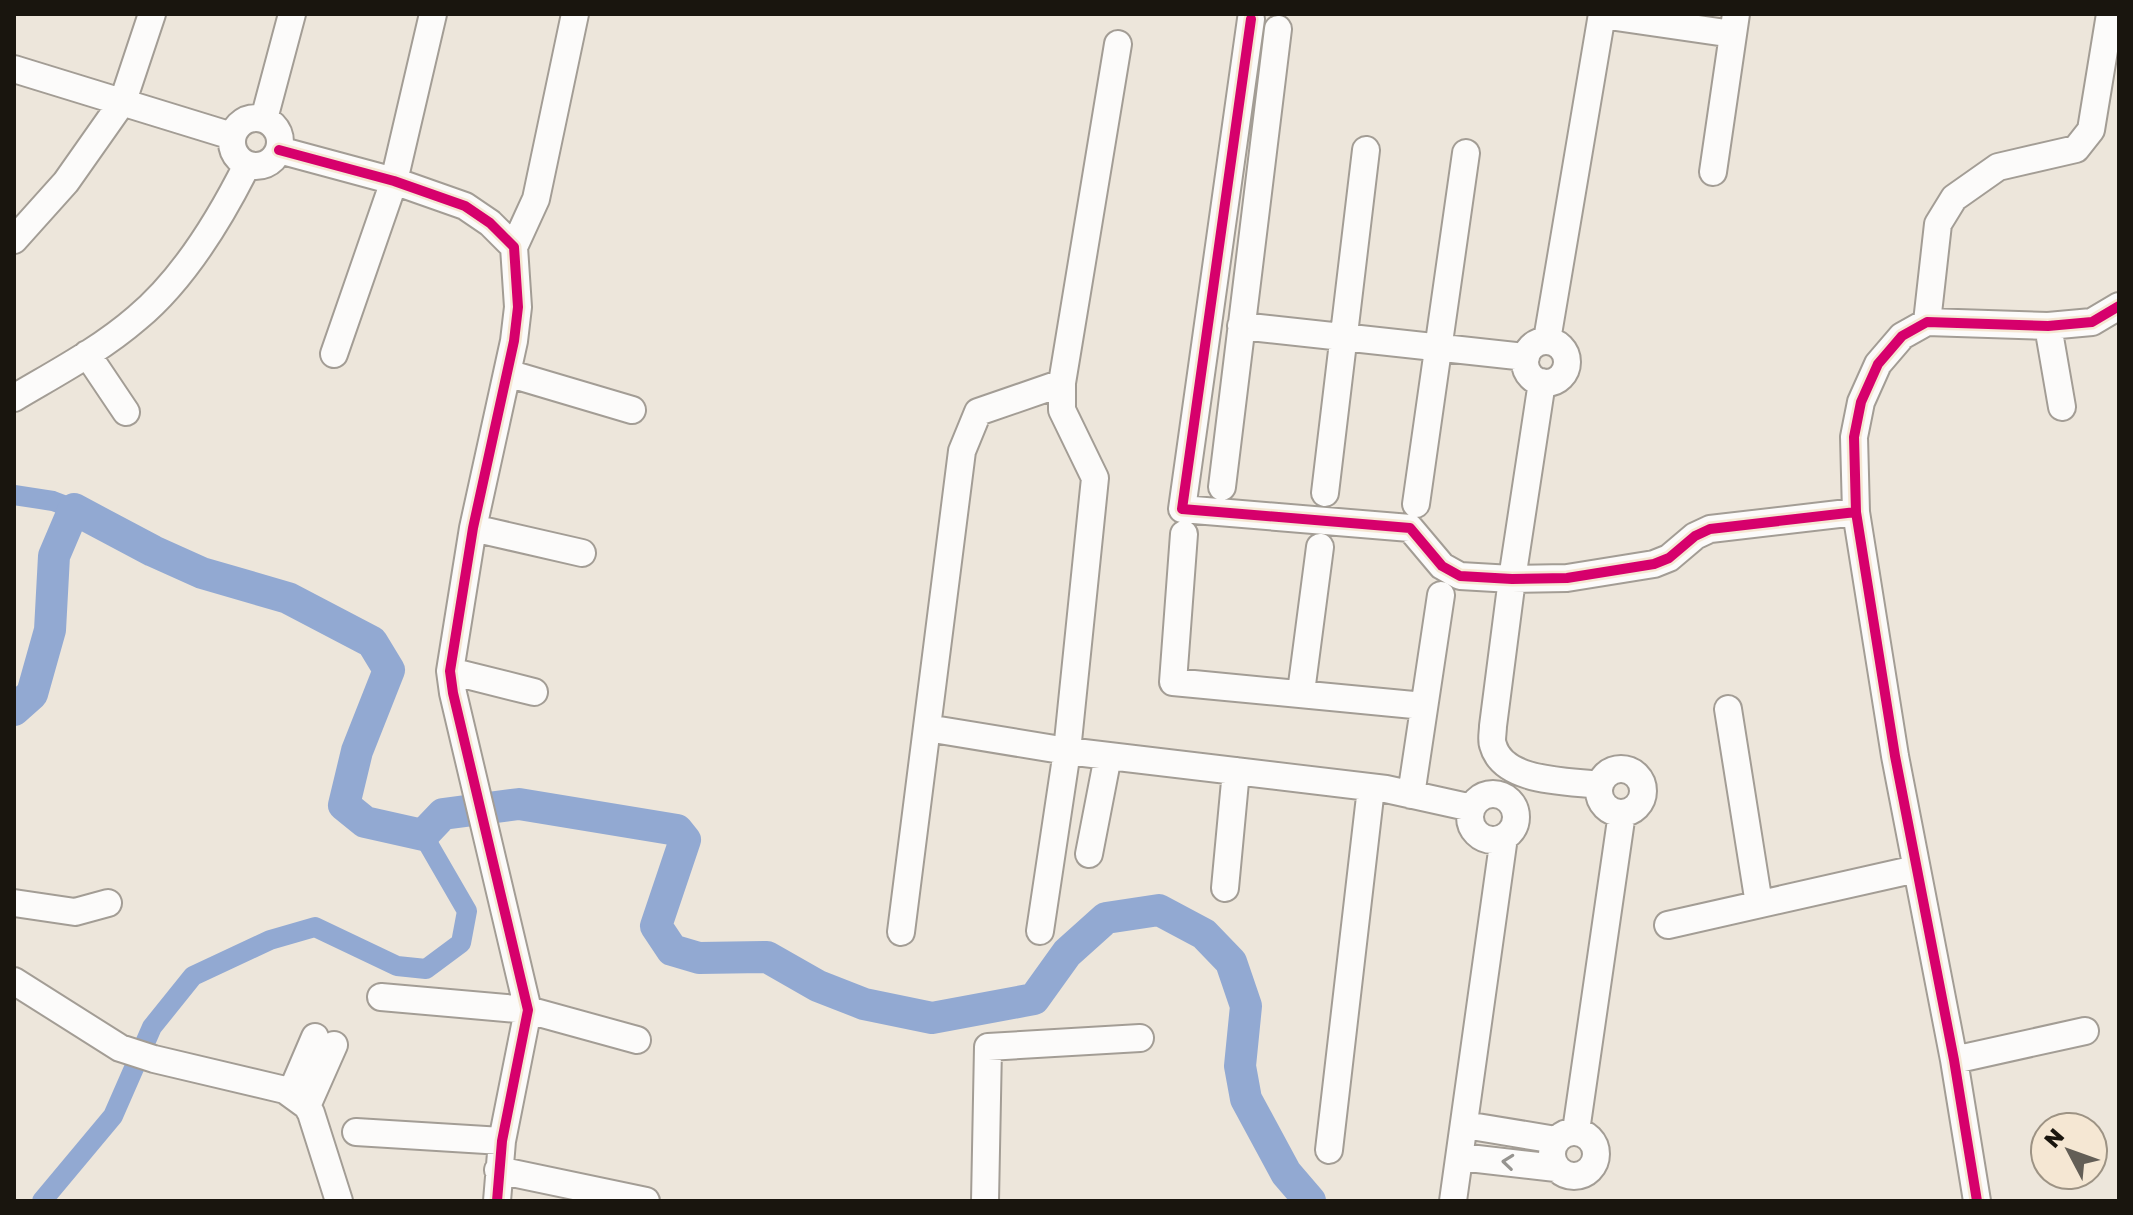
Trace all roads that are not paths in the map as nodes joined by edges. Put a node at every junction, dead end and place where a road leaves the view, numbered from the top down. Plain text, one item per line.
1 (152, 14) edge
2 (292, 14) edge
3 (433, 14) edge
4 (575, 14) edge
5 (2110, 14) edge
6 (1602, 15) edge
7 (1251, 19) dead end
8 (1734, 24) edge
9 (1278, 29) dead end
10 (1118, 44) dead end
11 (14, 69) edge
12 (123, 101) junction
13 (264, 119) junction
14 (232, 136) junction
15 (279, 150) junction
16 (1366, 150) dead end
17 (1466, 153) dead end
18 (247, 165) junction
19 (1713, 172) dead end
20 (394, 181) junction
21 (14, 240) edge
22 (514, 247) junction
23 (2119, 306) edge
24 (1927, 322) junction
25 (1241, 326) junction
26 (2048, 326) junction
27 (1344, 337) junction
28 (1547, 340) junction
29 (1438, 347) junction
30 (87, 354) junction
31 (334, 354) dead end
32 (1526, 357) junction
33 (507, 373) junction
34 (1542, 382) junction
35 (1062, 383) junction
36 (14, 398) edge
37 (2062, 407) dead end
38 (632, 410) dead end
39 (126, 412) dead end
40 (1222, 487) dead end
41 (1325, 493) dead end
42 (1416, 504) dead end
43 (1856, 512) junction
44 (473, 528) junction
45 (1184, 534) dead end
46 (1320, 547) dead end
47 (582, 553) dead end
48 (1512, 579) junction
49 (1441, 595) dead end
50 (450, 671) junction
51 (534, 692) dead end
52 (1301, 692) junction
53 (1424, 706) junction
54 (1728, 709) dead end
55 (927, 728) junction
56 (1067, 751) junction
57 (1108, 756) junction
58 (1236, 771) junction
59 (1600, 785) junction
60 (1371, 788) junction
61 (1411, 795) junction
62 (1472, 808) junction
63 (1622, 813) junction
64 (1504, 837) junction
65 (1089, 854) dead end
66 (1916, 869) junction
67 (1225, 888) dead end
68 (14, 903) edge
69 (108, 903) dead end
70 (1759, 904) junction
71 (1668, 925) dead end
72 (1040, 931) dead end
73 (901, 932) dead end
74 (14, 981) edge
75 (381, 997) dead end
76 (528, 1010) junction
77 (2085, 1031) dead end
78 (1140, 1038) dead end
79 (637, 1040) dead end
80 (325, 1041) dead end
81 (1954, 1060) junction
82 (299, 1100) junction
83 (1465, 1125) junction
84 (356, 1132) dead end
85 (1566, 1135) junction
86 (502, 1141) junction
87 (1329, 1150) dead end
88 (1460, 1157) junction
89 (498, 1170) junction
90 (1564, 1181) edge
91 (339, 1201) edge
92 (497, 1201) edge
93 (646, 1201) edge
94 (985, 1201) edge
95 (1453, 1201) edge
96 (1977, 1201) edge

1 - 12 street
2 - 13 street
3 - 20 street
4 - 22 street
5 - 24 street
6 - 8 street
6 - 28 street
7 - 48 street
8 - 19 street
9 - 25 street
10 - 35 street
11 - 12 street
12 - 14 street
12 - 21 street
13 - 14 street
13 - 15 street
14 - 18 street
15 - 18 street
15 - 20 street
16 - 27 street
17 - 29 street
18 - 30 street
20 - 22 street
20 - 31 street
22 - 33 street
23 - 26 street
24 - 26 street
24 - 43 street
25 - 27 street
25 - 40 street
26 - 37 street
27 - 29 street
27 - 41 street
28 - 32 street
28 - 34 street
29 - 32 street
29 - 42 street
30 - 36 street
30 - 39 street
32 - 34 street
33 - 38 street
33 - 44 street
34 - 48 street
35 - 55 street
35 - 56 street
43 - 48 street
43 - 66 street
44 - 47 street
44 - 50 street
45 - 52 street
46 - 52 street
48 - 59 street
49 - 53 street
50 - 51 street
50 - 76 street
52 - 53 street
53 - 61 street
54 - 70 street
55 - 56 street
55 - 73 street
56 - 57 street
56 - 72 street
57 - 58 street
57 - 65 street
58 - 60 street
58 - 67 street
59 - 63 street
59 - 63 street
60 - 61 street
60 - 87 street
61 - 62 street
62 - 64 street
62 - 64 street
63 - 85 street
64 - 83 street
66 - 70 street
66 - 81 street
68 - 69 street
70 - 71 street
74 - 82 street
75 - 76 street
76 - 79 street
76 - 86 street
77 - 81 street
78 - 94 street
80 - 82 street
81 - 96 street
82 - 91 street
83 - 85 street
83 - 88 street
84 - 86 street
85 - 90 street
85 - 90 street
86 - 89 street
90 -> 88 street
88 - 95 street
89 - 92 street
89 - 93 street

